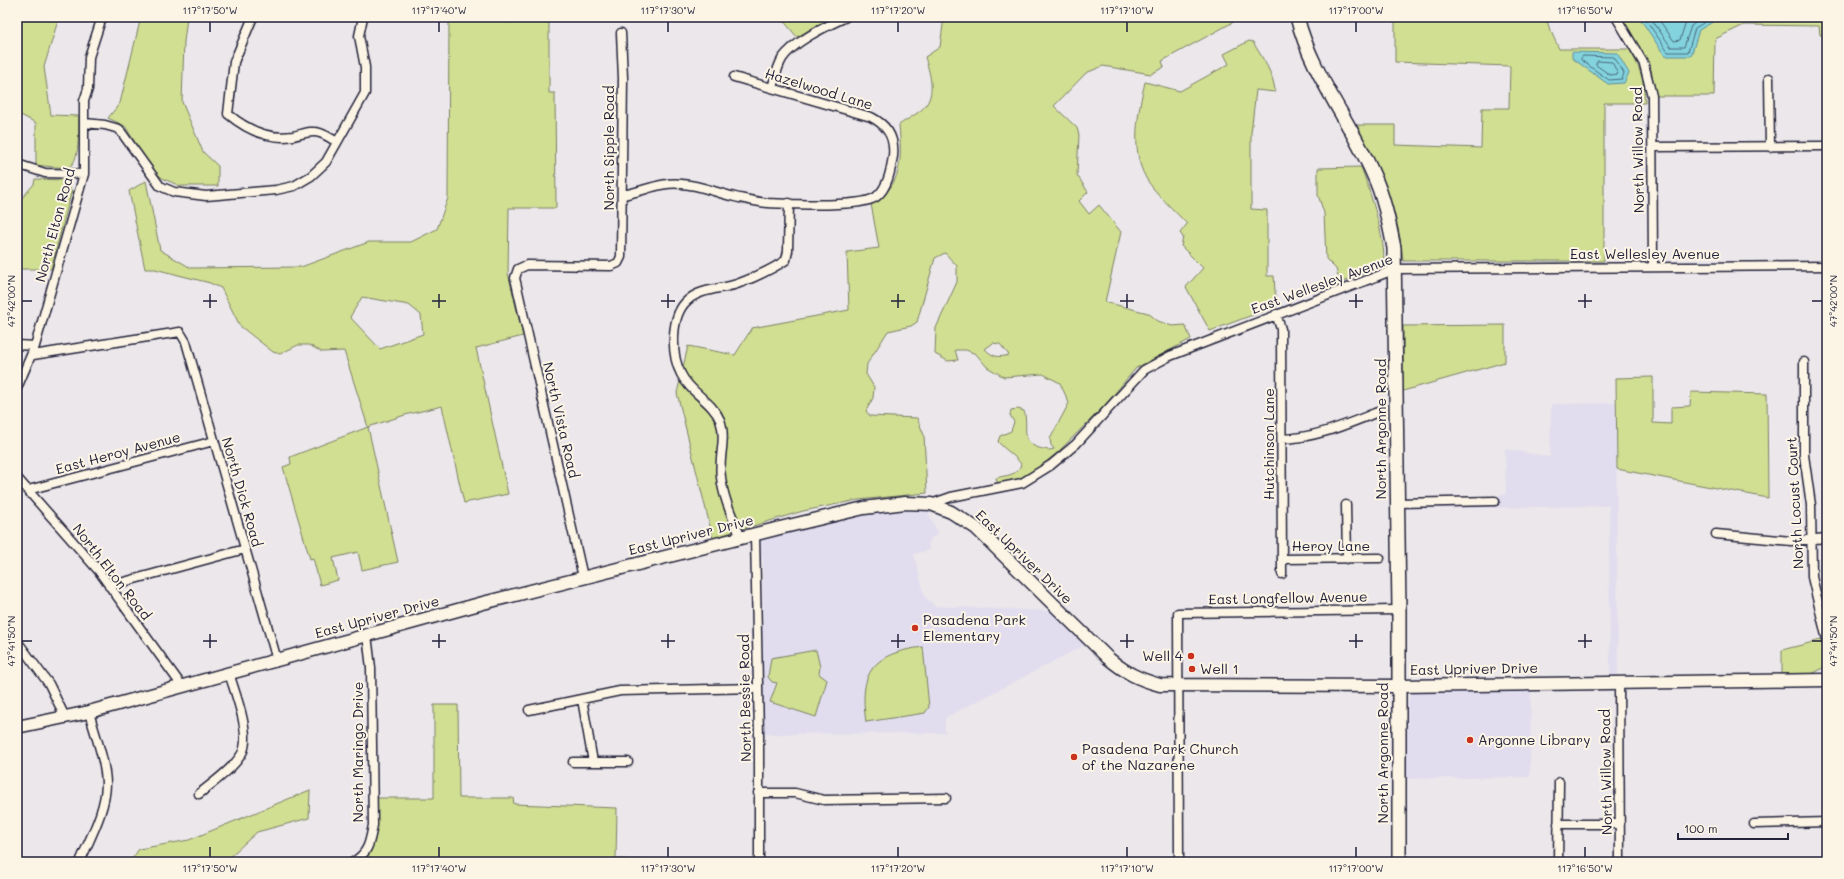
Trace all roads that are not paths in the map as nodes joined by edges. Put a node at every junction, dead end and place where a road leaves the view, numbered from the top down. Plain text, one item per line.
1 (102, 17) edge
2 (253, 17) edge
3 (363, 17) edge
4 (846, 17) edge
5 (1296, 17) edge
6 (1616, 17) edge
7 (621, 33) dead end
8 (734, 77) dead end
9 (1769, 78) dead end
10 (772, 88) junction
11 (85, 123) junction
12 (337, 142) junction
13 (1827, 146) edge
14 (1652, 147) junction
15 (1770, 147) junction
16 (17, 164) edge
17 (84, 174) junction
18 (622, 194) junction
19 (789, 203) junction
20 (1827, 266) edge
21 (1653, 267) junction
22 (518, 269) joint
23 (1396, 269) junction
24 (1276, 314) junction
25 (17, 345) edge
26 (35, 346) junction
27 (33, 355) junction
28 (1804, 362) dead end
29 (17, 388) edge
30 (1378, 412) dead end
31 (1282, 439) junction
32 (214, 441) junction
33 (17, 478) edge
34 (28, 490) junction
35 (1495, 501) dead end
36 (1397, 502) junction
37 (931, 504) junction
38 (1346, 505) dead end
39 (755, 534) junction
40 (1716, 534) dead end
41 (741, 538) junction
42 (1827, 538) edge
43 (1811, 540) junction
44 (245, 549) junction
45 (1347, 558) junction
46 (1380, 558) dead end
47 (1282, 559) junction
48 (1282, 574) dead end
49 (583, 577) junction
50 (110, 586) junction
51 (1399, 610) junction
52 (367, 635) junction
53 (17, 640) edge
54 (1827, 640) edge
55 (277, 660) junction
56 (229, 673) junction
57 (1827, 680) edge
58 (1618, 682) junction
59 (182, 686) junction
60 (1178, 686) junction
61 (1399, 686) junction
62 (758, 688) junction
63 (582, 699) junction
64 (529, 710) dead end
65 (89, 712) junction
66 (65, 718) junction
67 (17, 727) edge
68 (573, 762) dead end
69 (593, 762) junction
70 (628, 762) dead end
71 (1559, 782) dead end
72 (758, 793) junction
73 (199, 794) dead end
74 (946, 798) dead end
75 (1827, 822) edge
76 (1558, 824) junction
77 (1620, 824) junction
78 (1754, 824) dead end
79 (80, 862) edge
80 (354, 862) edge
81 (758, 862) edge
82 (1178, 862) edge
83 (1399, 862) edge
84 (1558, 862) edge
85 (1620, 862) edge

1 - 11 street, North Elton Road
2 - 12 street
3 - 12 street
4 - 10 street
5 - 23 main road, North Argonne Road
6 - 14 street, North Willow Road
7 - 18 street, North Sipple Road
8 - 10 street, Hazelwood Lane
9 - 15 street
10 - 19 street, Hazelwood Lane
11 - 12 street
11 - 17 street, North Elton Road
13 - 15 street
14 - 15 street
14 - 21 street, North Willow Road
16 - 17 street
17 - 26 street, North Elton Road
18 - 19 street
18 - 22 street, North Sipple Road
19 - 41 street
20 - 21 street, East Wellesley Avenue
21 - 23 street, East Wellesley Avenue
22 - 49 street, North Vista Road
23 - 24 street, East Wellesley Avenue
23 - 36 main road, North Argonne Road
24 - 31 street, Hutchinson Lane
24 - 37 street, East Wellesley Avenue
25 - 26 street
26 - 27 street, North Elton Road
27 - 29 street, North Elton Road
27 - 32 street, North Dick Road
28 - 43 street, North Locust Court
30 - 31 street
31 - 47 street, Hutchinson Lane
32 - 34 street, East Heroy Avenue
32 - 44 street, North Dick Road
33 - 34 street, North Elton Road
34 - 50 street, North Elton Road
35 - 36 street
36 - 51 main road, North Argonne Road
37 - 39 main road, East Upriver Drive
37 - 60 main road, East Upriver Drive
38 - 45 street
39 - 41 main road, East Upriver Drive
39 - 62 street, North Bessie Road
40 - 43 street
41 - 49 main road, East Upriver Drive
42 - 43 street
43 - 54 street, North Locust Court
44 - 50 street
44 - 55 street, North Dick Road
45 - 46 street, Heroy Lane
45 - 47 street, Heroy Lane
47 - 48 street, Hutchinson Lane
49 - 52 main road, East Upriver Drive
50 - 59 street, North Elton Road
51 - 60 street, East Longfellow Avenue
51 - 61 main road, North Argonne Road
52 - 55 main road, East Upriver Drive
52 - 80 street, North Maringo Drive
53 - 66 street
55 - 56 main road, East Upriver Drive
56 - 59 main road, East Upriver Drive
56 - 73 street
57 - 58 main road, East Upriver Drive
58 - 61 main road, East Upriver Drive
58 - 77 street, North Willow Road
59 - 65 main road, East Upriver Drive
60 - 61 main road, East Upriver Drive
60 - 82 street
61 - 83 main road, North Argonne Road
62 - 63 street
62 - 72 street, North Bessie Road
63 - 64 street
63 - 69 street
65 - 66 main road, East Upriver Drive
65 - 79 street
66 - 67 main road, East Upriver Drive
68 - 69 street
69 - 70 street
71 - 76 street
72 - 74 street
72 - 81 street, North Bessie Road
75 - 78 street
76 - 77 street
76 - 84 street
77 - 85 street, North Willow Road

